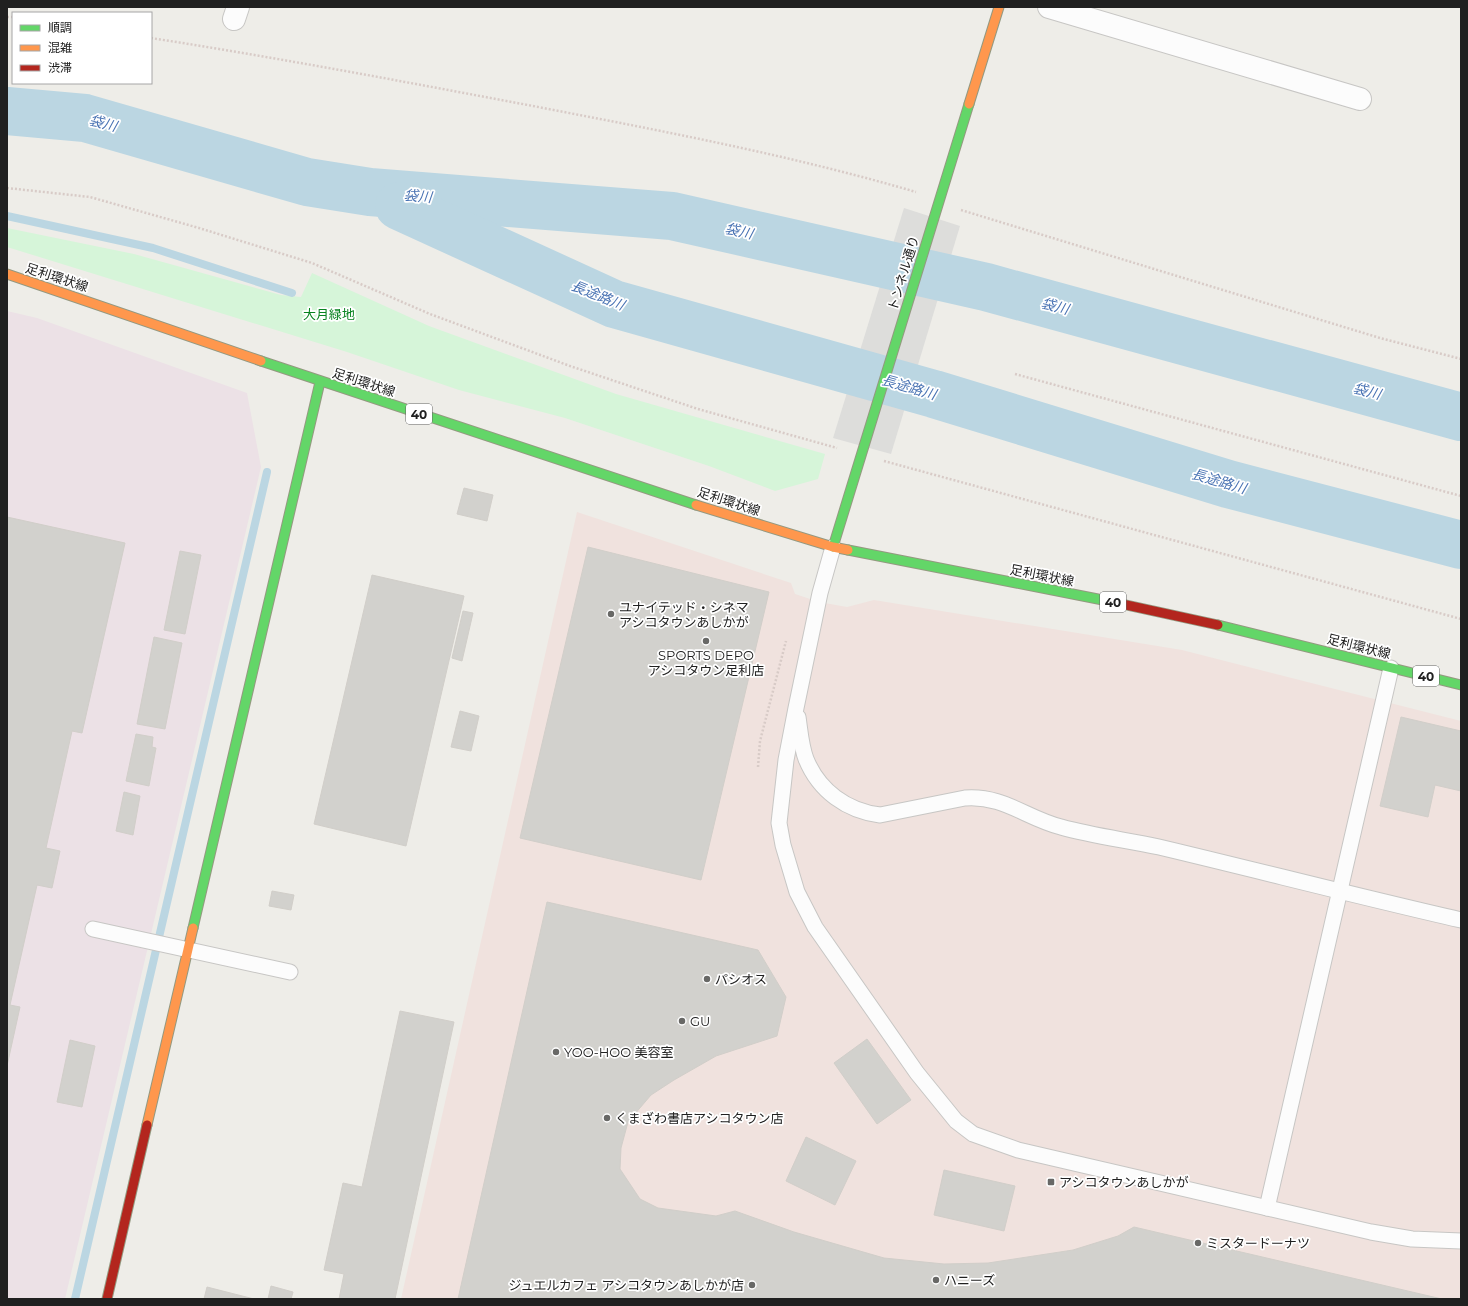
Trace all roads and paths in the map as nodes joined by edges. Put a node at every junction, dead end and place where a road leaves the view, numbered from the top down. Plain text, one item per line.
1 (999, 7) edge
2 (1049, 7) edge
3 (152, 38) edge
4 (1360, 99) dead end
5 (7, 188) edge
6 (916, 192) dead end
7 (962, 210) dead end
8 (7, 274) edge
9 (1461, 360) edge
10 (1015, 374) dead end
11 (320, 382) junction
12 (838, 448) dead end
13 (884, 461) dead end
14 (1461, 496) edge
15 (833, 547) junction
16 (1461, 618) edge
17 (786, 640) dead end
18 (1391, 668) junction
19 (1461, 685) edge
20 (796, 708) junction
21 (758, 766) dead end
22 (1340, 892) junction
23 (1460, 916) edge
24 (92, 929) dead end
25 (189, 950) junction
26 (290, 972) dead end
27 (1267, 1208) junction
28 (1461, 1240) edge
29 (107, 1299) edge

1 - 15 main road, トンネル通り
2 - 4 street
3 - 6 path
5 - 12 path
7 - 9 path
8 - 11 main road, 足利環状線 / 40
10 - 14 path
11 - 15 main road, 足利環状線 / 40
11 - 25 main road
13 - 16 path
15 - 18 main road, 足利環状線 / 40
15 - 20 lane
17 - 21 path
18 - 19 main road, 足利環状線 / 40
18 - 22 lane
20 - 22 lane
20 - 27 lane
22 - 23 lane
22 - 27 lane
24 - 25 lane
25 - 26 lane
25 - 29 main road
27 - 28 lane

